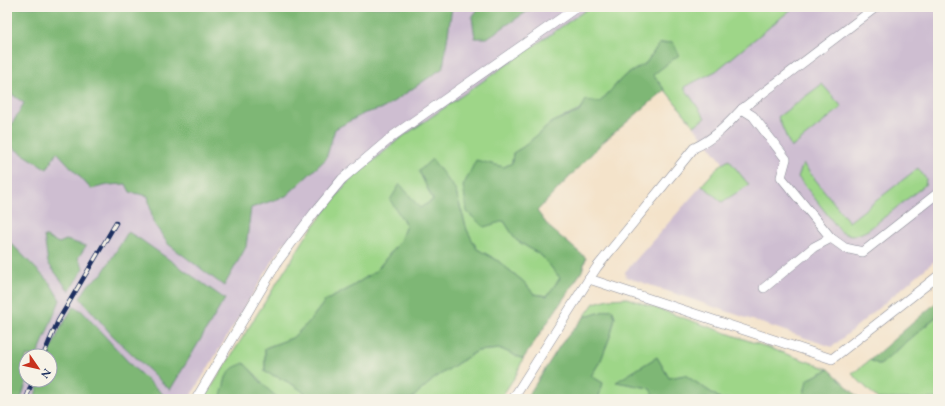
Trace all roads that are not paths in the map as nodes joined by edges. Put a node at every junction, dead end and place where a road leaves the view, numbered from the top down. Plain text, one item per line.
1 (576, 7) edge
2 (876, 7) edge
3 (742, 108) junction
4 (938, 193) edge
5 (831, 238) junction
6 (938, 276) edge
7 (589, 279) junction
8 (764, 288) dead end
9 (196, 399) edge
10 (513, 399) edge

1 - 9 lane
2 - 3 lane
3 - 5 lane
3 - 7 lane
4 - 5 lane
5 - 8 lane
6 - 7 lane
7 - 10 lane

